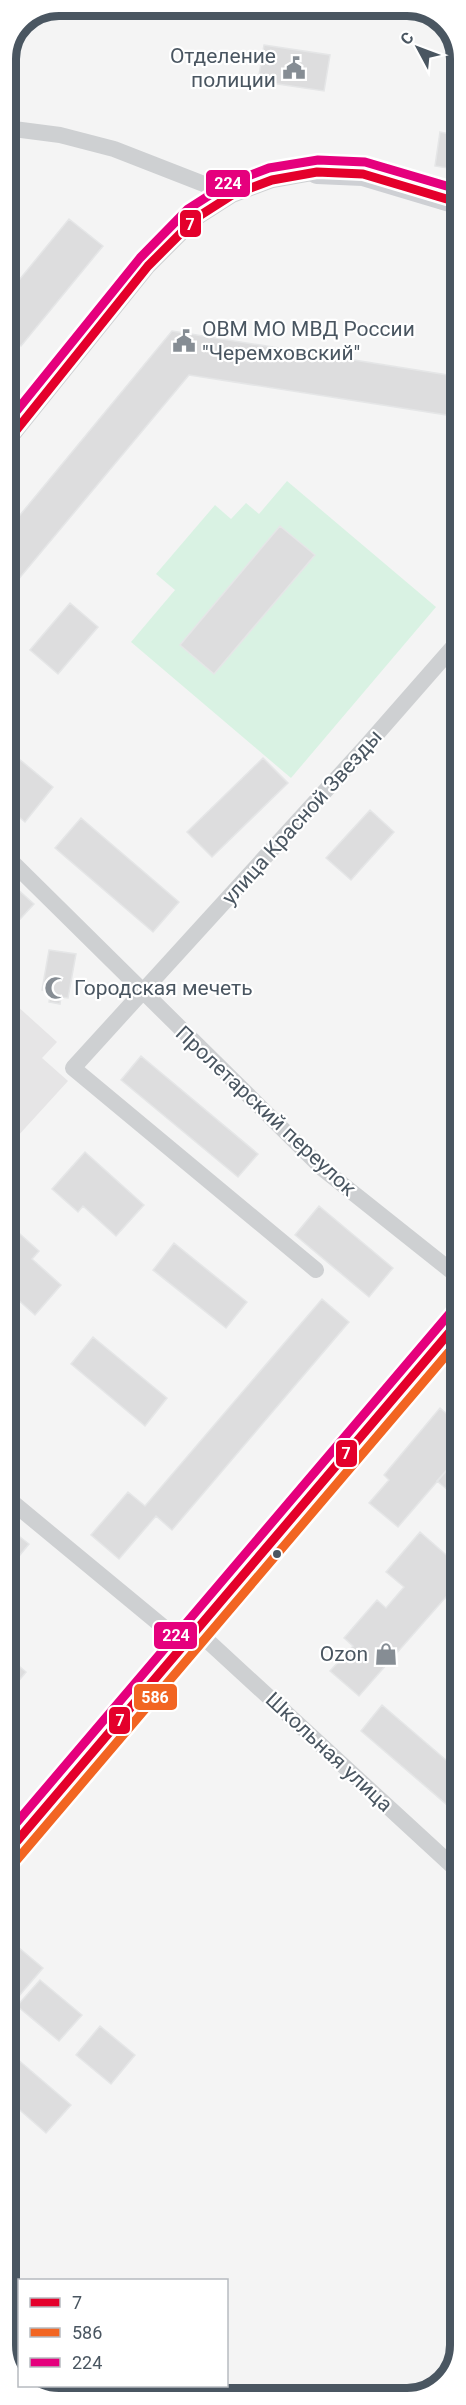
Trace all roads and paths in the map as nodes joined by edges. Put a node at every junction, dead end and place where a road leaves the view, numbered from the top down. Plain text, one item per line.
1 (17, 129) edge
2 (317, 172) joint
3 (232, 195) junction
4 (449, 200) edge
5 (17, 429) edge
6 (449, 651) edge
7 (17, 867) edge
8 (141, 992) junction
9 (316, 1270) dead end
10 (450, 1270) edge
11 (450, 1332) edge
12 (17, 1505) edge
13 (191, 1638) junction
14 (17, 1841) edge
15 (450, 1865) edge

1 - 3 street
2 - 3 street
2 - 4 street
3 - 5 street
6 - 8 street, улица Красной Звезды
7 - 8 street, Пролетарский переулок
8 - 9 street, улица Красной Звезды
8 - 10 street, Пролетарский переулок
11 - 13 street
12 - 13 street, Школьная улица
13 - 14 street
13 - 15 street, Школьная улица

